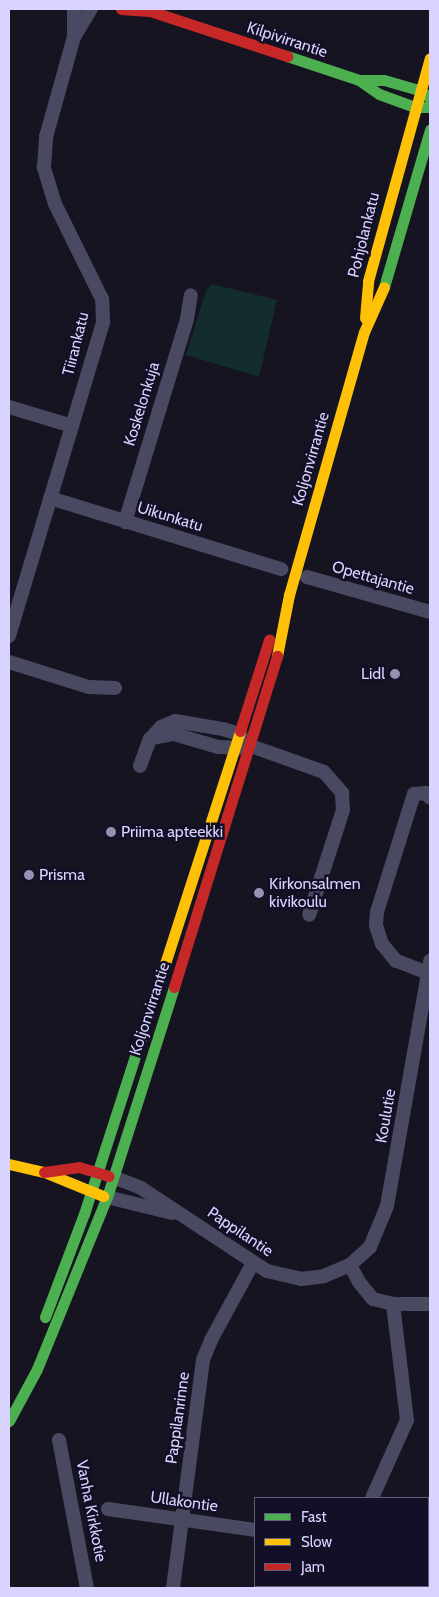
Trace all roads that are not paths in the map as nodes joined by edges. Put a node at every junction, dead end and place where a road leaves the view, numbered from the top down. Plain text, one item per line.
1 (74, 9) edge
2 (91, 9) edge
3 (121, 9) edge
4 (146, 10) edge
5 (74, 36) junction
6 (430, 58) edge
7 (359, 80) junction
8 (420, 90) junction
9 (430, 98) edge
10 (430, 106) edge
11 (415, 107) junction
12 (430, 130) edge
13 (191, 295) dead end
14 (364, 332) junction
15 (9, 406) edge
16 (72, 426) junction
17 (50, 498) junction
18 (124, 522) junction
19 (281, 569) dead end
20 (307, 577) dead end
21 (289, 595) junction
22 (430, 612) edge
23 (9, 636) edge
24 (9, 662) edge
25 (115, 688) dead end
26 (238, 734) junction
27 (150, 739) junction
28 (252, 746) junction
29 (234, 750) junction
30 (140, 766) dead end
31 (430, 798) edge
32 (309, 915) dead end
33 (429, 967) edge
34 (9, 1164) edge
35 (44, 1172) junction
36 (98, 1172) junction
37 (114, 1177) junction
38 (91, 1192) junction
39 (107, 1197) junction
40 (188, 1218) junction
41 (253, 1263) junction
42 (350, 1265) junction
43 (393, 1304) junction
44 (430, 1304) edge
45 (9, 1403) edge
46 (9, 1421) edge
47 (59, 1440) dead end
48 (372, 1497) edge
49 (108, 1509) dead end
50 (182, 1520) junction
51 (254, 1530) edge
52 (87, 1588) edge
53 (172, 1588) edge

1 - 5 street, Tiirankatu
2 - 5 street, Tiirankatu
3 - 4 main road, Kilpivirrantie
4 - 7 main road, Kilpivirrantie
5 - 16 street, Tiirankatu
6 - 8 main road, Pohjolankatu
7 - 8 main road, Kilpivirrantie
7 - 11 main road, Kilpivirrantie
8 - 9 main road, Kilpivirrantie
8 - 11 main road, Pohjolankatu
10 - 11 main road, Kilpivirrantie
11 - 14 main road, Pohjolankatu
12 - 14 main road, Pohjolankatu
13 - 18 street, Koskelonkuja
14 - 21 main road, Koljonvirrantie
15 - 16 street
16 - 17 street, Tiirankatu
17 - 18 street, Uikunkatu
17 - 23 street, Tiirankatu
18 - 19 street, Uikunkatu
20 - 22 street, Opettajantie
21 - 26 main road, Koljonvirrantie
21 - 28 main road, Koljonvirrantie
24 - 25 street
26 - 27 street
26 - 28 street
26 - 29 main road, Koljonvirrantie
27 - 29 street
27 - 30 street
28 - 29 street
28 - 32 street
28 - 37 main road, Koljonvirrantie
29 - 36 main road, Koljonvirrantie
31 - 33 street
33 - 42 street, Koulutie
34 - 35 main road
35 - 36 main road
35 - 38 main road
36 - 37 main road
36 - 38 main road, Koljonvirrantie
37 - 39 main road, Koljonvirrantie
37 - 40 street, Pappilantie
38 - 39 main road
38 - 45 main road, Koljonvirrantie
39 - 40 street, Pappilantie
39 - 46 main road, Koljonvirrantie
40 - 41 street, Pappilantie
41 - 42 street, Pappilantie
41 - 50 street, Pappilanrinne
42 - 43 street
43 - 44 street
43 - 48 street
47 - 52 street, Vanha Kirkkotie
49 - 50 street, Ullakontie
50 - 51 street, Ullakontie
50 - 53 street, Pappilanrinne

